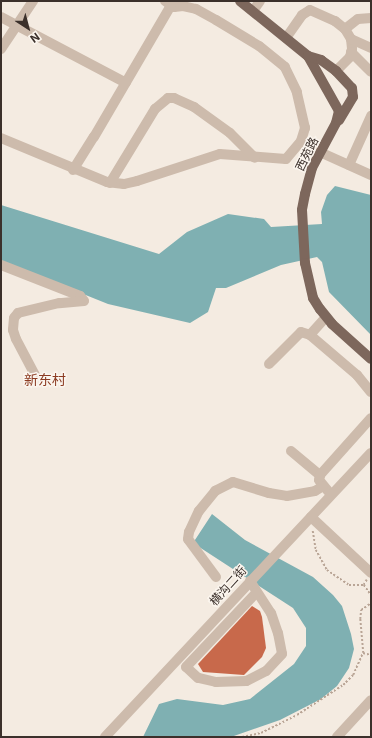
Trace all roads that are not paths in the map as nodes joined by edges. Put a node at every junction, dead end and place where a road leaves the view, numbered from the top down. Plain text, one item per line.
1 (33, 1) edge
2 (240, 1) edge
3 (260, 1) edge
4 (171, 3) edge
5 (312, 5) edge
6 (253, 11) junction
7 (1, 17) edge
8 (371, 18) edge
9 (17, 27) junction
10 (345, 29) junction
11 (286, 38) junction
12 (351, 39) junction
13 (371, 48) edge
14 (2, 49) edge
15 (351, 52) junction
16 (308, 56) junction
17 (336, 71) junction
18 (371, 72) edge
19 (126, 82) junction
20 (371, 116) edge
21 (336, 123) junction
22 (1, 138) edge
23 (322, 154) junction
24 (255, 158) junction
25 (349, 165) junction
26 (72, 170) junction
27 (371, 175) edge
28 (110, 183) junction
29 (1, 265) edge
30 (326, 317) junction
31 (310, 335) junction
32 (371, 359) edge
33 (269, 364) dead end
34 (35, 375) dead end
35 (371, 392) edge
36 (371, 418) edge
37 (292, 451) dead end
38 (371, 453) edge
39 (320, 475) junction
40 (323, 486) junction
41 (332, 494) junction
42 (311, 517) junction
43 (371, 573) edge
44 (216, 577) dead end
45 (250, 581) junction
46 (256, 593) junction
47 (197, 639) junction
48 (205, 647) junction
49 (371, 700) edge
50 (105, 737) edge
51 (337, 737) edge

1 - 9 street
2 - 6 main road, 西苑路
3 - 6 street
4 - 19 street
4 - 24 street
5 - 10 street
5 - 11 street
6 - 11 main road, 西苑路
7 - 9 street
8 - 10 street
9 - 14 street
9 - 19 street
10 - 12 street
11 - 16 main road, 西苑路
12 - 13 street
12 - 15 street
15 - 17 street
15 - 18 street
16 - 17 main road
16 - 21 main road, 西苑路
17 - 21 main road
19 - 26 street
20 - 25 street
21 - 23 main road, 西苑路
22 - 26 street
23 - 25 street
23 - 30 main road, 西苑路
24 - 28 street
24 - 28 street
25 - 27 street
26 - 28 street
29 - 34 street
30 - 31 street
30 - 32 main road, 西苑路
31 - 33 street
31 - 35 street
36 - 39 street
37 - 39 street
38 - 41 street, 横沟二街
39 - 40 street
40 - 41 street
40 - 44 street
41 - 42 street, 横沟二街
42 - 43 street
42 - 45 street, 横沟二街
45 - 46 street
45 - 47 street, 横沟二街
46 - 48 street
46 - 48 street
47 - 48 street
47 - 50 street, 横沟二街
49 - 51 street

